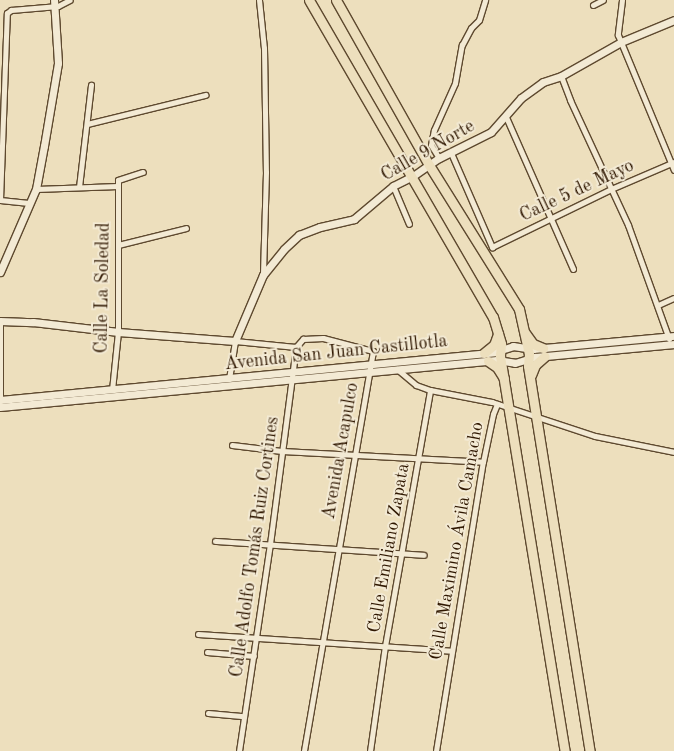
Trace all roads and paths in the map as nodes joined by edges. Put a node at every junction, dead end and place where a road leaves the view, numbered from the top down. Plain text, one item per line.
1 (70, 0) edge
2 (259, 0) edge
3 (309, 0) edge
4 (336, 0) edge
5 (485, 0) edge
6 (603, 0) edge
7 (622, 0) edge
8 (54, 3) edge
9 (592, 5) dead end
10 (674, 20) edge
11 (7, 22) junction
12 (0, 23) edge
13 (621, 42) junction
14 (561, 76) junction
15 (91, 85) dead end
16 (2, 91) edge
17 (204, 95) dead end
18 (506, 117) junction
19 (87, 124) junction
20 (450, 153) junction
21 (439, 158) junction
22 (673, 162) edge
23 (429, 166) junction
24 (674, 170) edge
25 (143, 172) dead end
26 (412, 176) junction
27 (118, 186) junction
28 (393, 186) junction
29 (79, 187) junction
30 (36, 189) junction
31 (610, 189) junction
32 (0, 200) edge
33 (29, 203) junction
34 (552, 218) junction
35 (410, 224) dead end
36 (186, 228) dead end
37 (118, 245) junction
38 (573, 269) dead end
39 (0, 272) edge
40 (263, 275) junction
41 (674, 298) edge
42 (658, 305) junction
43 (0, 321) edge
44 (118, 332) junction
45 (525, 333) junction
46 (498, 334) junction
47 (671, 336) edge
48 (235, 341) junction
49 (673, 345) edge
50 (296, 346) junction
51 (527, 348) junction
52 (501, 350) junction
53 (544, 352) junction
54 (486, 357) junction
55 (528, 359) junction
56 (502, 360) junction
57 (370, 369) junction
58 (397, 369) junction
59 (293, 376) junction
60 (531, 378) junction
61 (229, 379) junction
62 (506, 385) junction
63 (112, 390) junction
64 (430, 390) junction
65 (0, 401) edge
66 (497, 404) junction
67 (0, 407) edge
68 (510, 408) junction
69 (537, 418) junction
70 (232, 445) dead end
71 (282, 451) junction
72 (674, 452) edge
73 (355, 456) junction
74 (418, 460) junction
75 (483, 462) junction
76 (215, 541) dead end
77 (270, 544) junction
78 (339, 549) junction
79 (401, 553) junction
80 (424, 555) dead end
81 (198, 634) dead end
82 (256, 640) junction
83 (321, 643) junction
84 (385, 646) junction
85 (451, 651) junction
86 (206, 652) dead end
87 (254, 656) junction
88 (208, 712) dead end
89 (244, 716) junction
90 (239, 751) edge
91 (304, 751) edge
92 (370, 751) edge
93 (436, 751) edge
94 (565, 751) edge
95 (590, 751) edge

1 - 8 street
2 - 40 street
3 - 26 highway
4 - 23 highway
5 - 21 street
6 - 9 street
7 - 13 street
8 - 11 street
8 - 30 main road
10 - 13 main road, Calle 9 Norte
11 - 12 street
11 - 16 street
13 - 14 main road, Calle 9 Norte
13 - 22 street
14 - 18 main road, Calle 9 Norte
14 - 31 street
15 - 19 street
16 - 32 street
17 - 19 street
18 - 20 main road, Calle 9 Norte
18 - 34 street
19 - 29 street
20 - 21 main road, Calle 9 Norte
20 - 34 street, Calle 5 de Mayo
21 - 23 main road, Calle 9 Norte
22 - 24 street
22 - 31 street, Calle 5 de Mayo
23 - 26 main road, Calle 9 Norte
23 - 45 highway
25 - 27 street
26 - 28 main road, Calle 9 Norte
26 - 46 highway
27 - 29 street
27 - 37 street, Calle La Soledad
28 - 35 street
28 - 40 main road, Calle 9 Norte
29 - 30 street
30 - 33 main road
31 - 34 street, Calle 5 de Mayo
31 - 42 street
32 - 33 street
33 - 39 main road
34 - 38 street
36 - 37 street
37 - 44 street, Calle La Soledad
40 - 48 main road, Calle 9 Norte
41 - 42 street
42 - 47 street
43 - 44 main road, Avenida Acapulco
43 - 65 street
44 - 48 main road, Avenida Acapulco
44 - 63 street, Calle La Soledad
45 - 51 highway
45 - 53 highway
46 - 52 highway
46 - 54 highway
47 - 49 street
47 - 53 main road, Avenida San Juan Castillotla
48 - 50 street, Avenida Acapulco
48 - 61 street
49 - 53 main road, Avenida San Juan Castillotla
50 - 57 street, Avenida Acapulco
50 - 59 street, Calle Adolfo Tomás Ruiz Cortines
51 - 52 main road, Avenida San Juan Castillotla
51 - 53 main road, Avenida San Juan Castillotla
51 - 55 highway
52 - 54 main road, Avenida San Juan Castillotla
52 - 56 highway
53 - 55 main road, Avenida San Juan Castillotla
53 - 60 highway
54 - 56 main road, Avenida San Juan Castillotla
54 - 57 main road, Avenida San Juan Castillotla
54 - 58 main road, Avenida San Juan Castillotla
54 - 62 highway
55 - 56 main road, Avenida San Juan Castillotla
55 - 60 highway
56 - 62 highway
57 - 58 main road, Avenida San Juan Castillotla
57 - 59 main road, Avenida San Juan Castillotla
57 - 73 street, Avenida Acapulco
58 - 64 street
59 - 61 main road, Avenida San Juan Castillotla
59 - 67 main road, Avenida San Juan Castillotla
59 - 71 street, Calle Adolfo Tomás Ruiz Cortines
60 - 69 highway
61 - 63 main road, Avenida San Juan Castillotla
62 - 68 highway
63 - 65 main road, Avenida San Juan Castillotla
64 - 66 street, Calle Maximino Ávila Camacho
64 - 74 street, Calle Emiliano Zapata
66 - 68 street
66 - 75 street, Calle Maximino Ávila Camacho
68 - 69 street
68 - 94 highway
69 - 72 street
69 - 95 highway
70 - 71 street
71 - 73 street
71 - 77 street, Calle Adolfo Tomás Ruiz Cortines
73 - 74 street
73 - 78 street, Avenida Acapulco
74 - 75 street
74 - 79 street, Calle Emiliano Zapata
75 - 85 street, Calle Maximino Ávila Camacho
76 - 77 street
77 - 78 street
77 - 82 street, Calle Adolfo Tomás Ruiz Cortines
78 - 79 street
78 - 83 street, Avenida Acapulco
79 - 80 street
79 - 84 street, Calle Emiliano Zapata
81 - 82 street
82 - 83 street
82 - 87 street, Calle Adolfo Tomás Ruiz Cortines
83 - 84 street
83 - 91 street, Avenida Acapulco
84 - 85 street
84 - 92 street, Calle Emiliano Zapata
85 - 93 street, Calle Maximino Ávila Camacho
86 - 87 street
87 - 89 street, Calle Adolfo Tomás Ruiz Cortines
88 - 89 street
89 - 90 street, Calle Adolfo Tomás Ruiz Cortines

